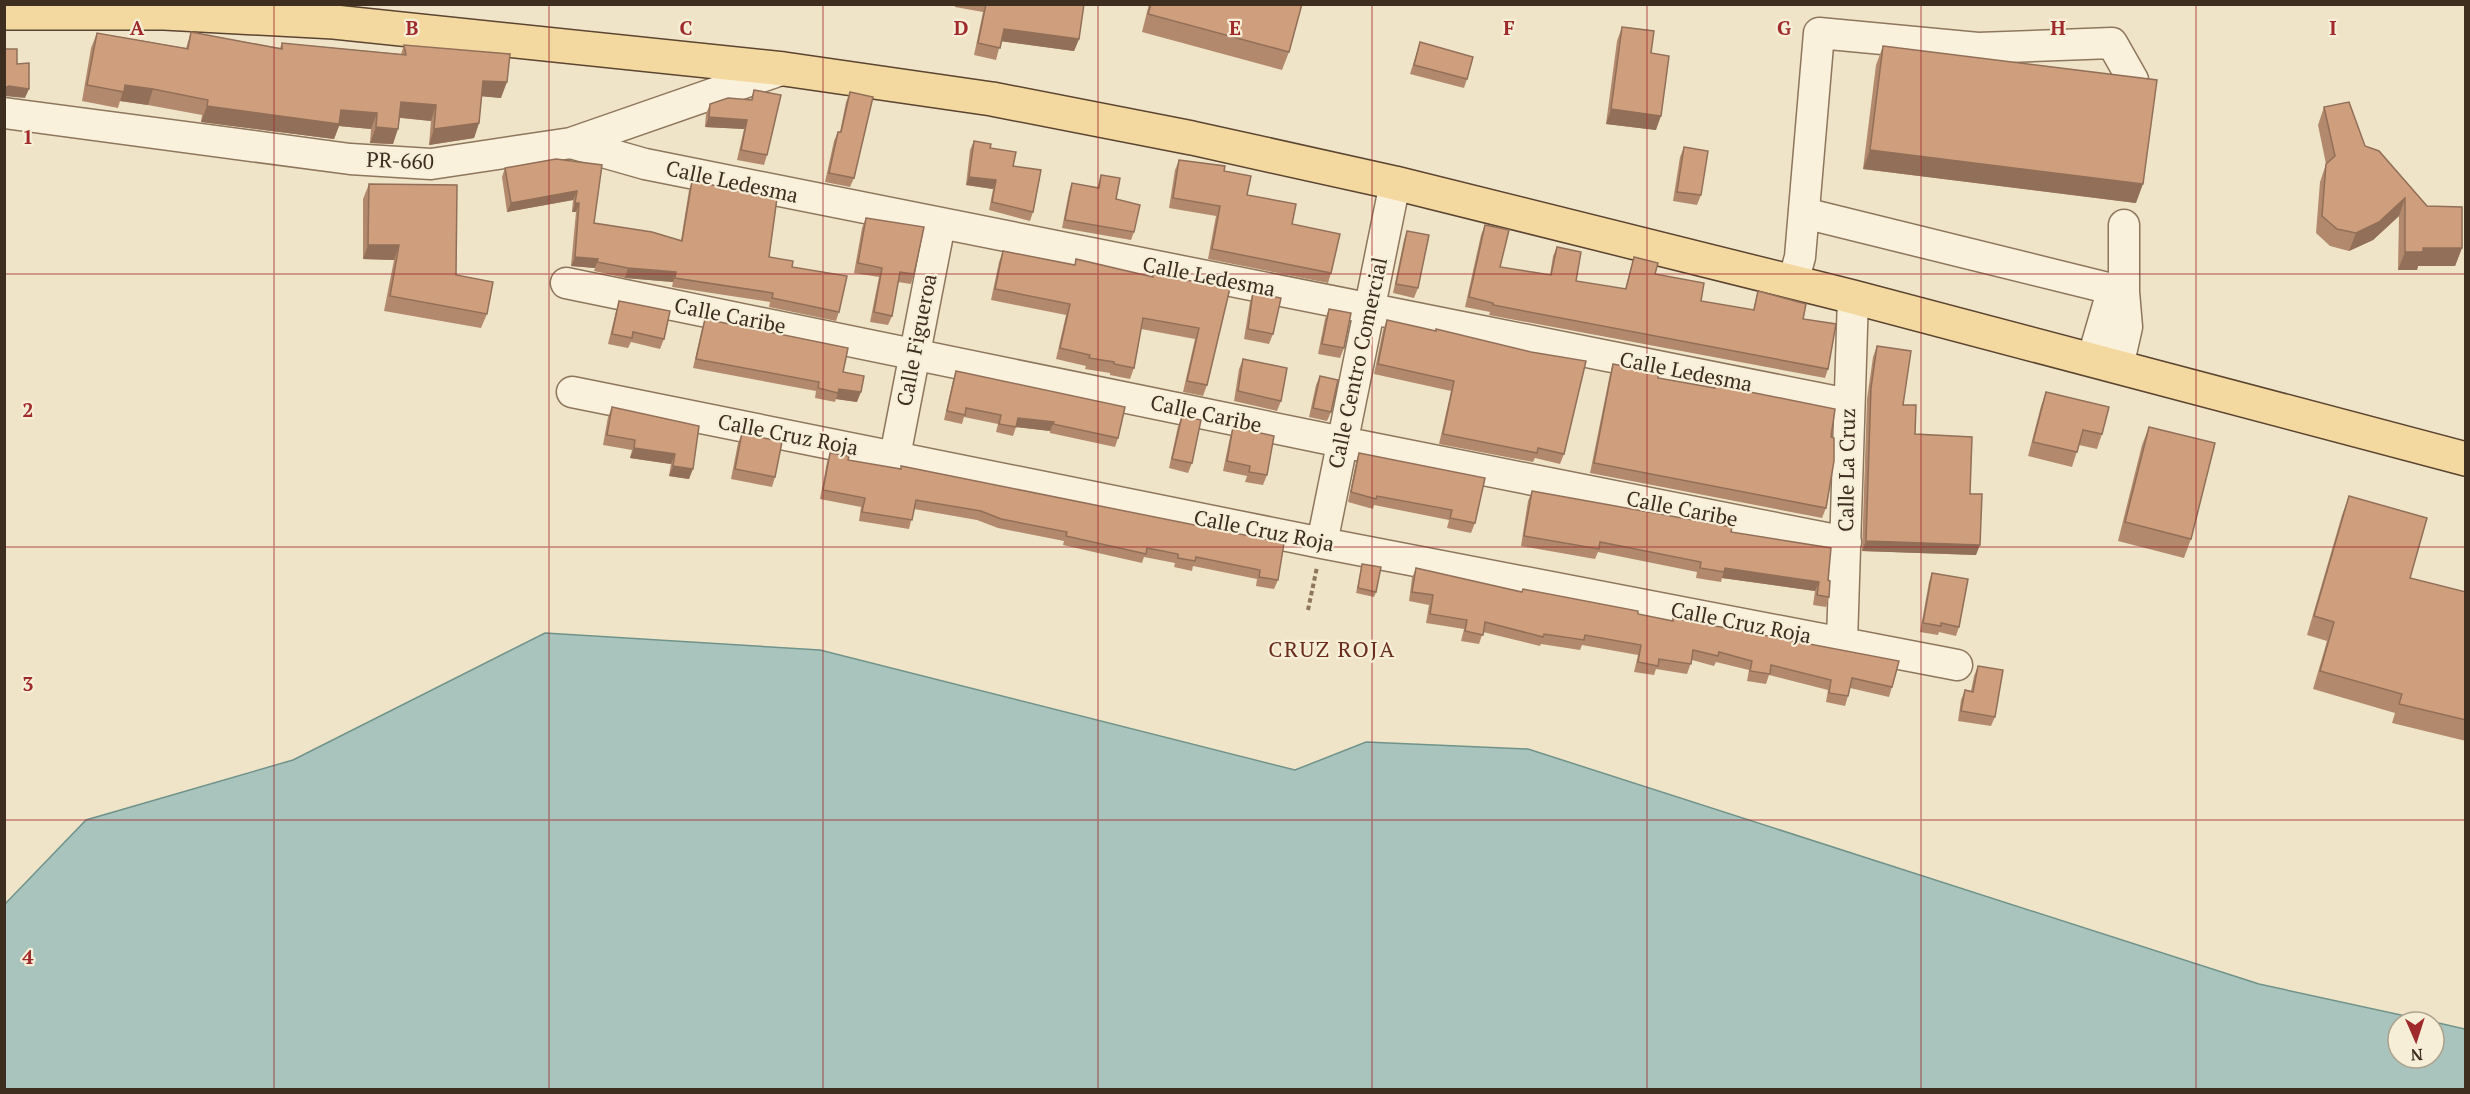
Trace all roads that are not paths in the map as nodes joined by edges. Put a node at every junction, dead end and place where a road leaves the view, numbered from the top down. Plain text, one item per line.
1 (4, 13) edge
2 (784, 69) junction
3 (2133, 80) edge
4 (4, 112) edge
5 (571, 143) junction
6 (1395, 183) junction
7 (1804, 213) junction
8 (940, 224) junction
9 (2124, 225) dead end
10 (1793, 282) junction
11 (566, 283) dead end
12 (2124, 292) junction
13 (1853, 297) junction
14 (1370, 309) junction
15 (915, 353) junction
16 (2105, 363) junction
17 (572, 392) dead end
18 (1848, 404) junction
19 (1342, 442) junction
20 (894, 456) junction
21 (2466, 459) edge
22 (1846, 542) junction
23 (1322, 543) junction
24 (1842, 642) junction
25 (1957, 665) dead end

1 - 2 main road
2 - 5 street, PR-660 / PR-660
2 - 6 main road
3 - 7 street
4 - 5 street, PR-660 / PR-660
5 - 8 street, Calle Ledesma
6 - 10 main road
6 - 14 street, Calle Centro Comercial
7 - 10 street
7 - 12 street
8 - 14 street, Calle Ledesma
8 - 15 street, Calle Figueroa
9 - 12 street
10 - 13 main road
11 - 15 street, Calle Caribe
12 - 16 street
13 - 16 main road
13 - 18 street, Calle La Cruz
14 - 18 street, Calle Ledesma
14 - 19 street, Calle Centro Comercial
15 - 19 street, Calle Caribe
15 - 20 street, Calle Figueroa
16 - 21 main road
17 - 20 street, Calle Cruz Roja
18 - 22 street, Calle La Cruz
19 - 22 street, Calle Caribe
19 - 23 street, Calle Centro Comercial
20 - 23 street, Calle Cruz Roja
22 - 24 street, Calle La Cruz
23 - 24 street, Calle Cruz Roja
24 - 25 street, Calle Cruz Roja

